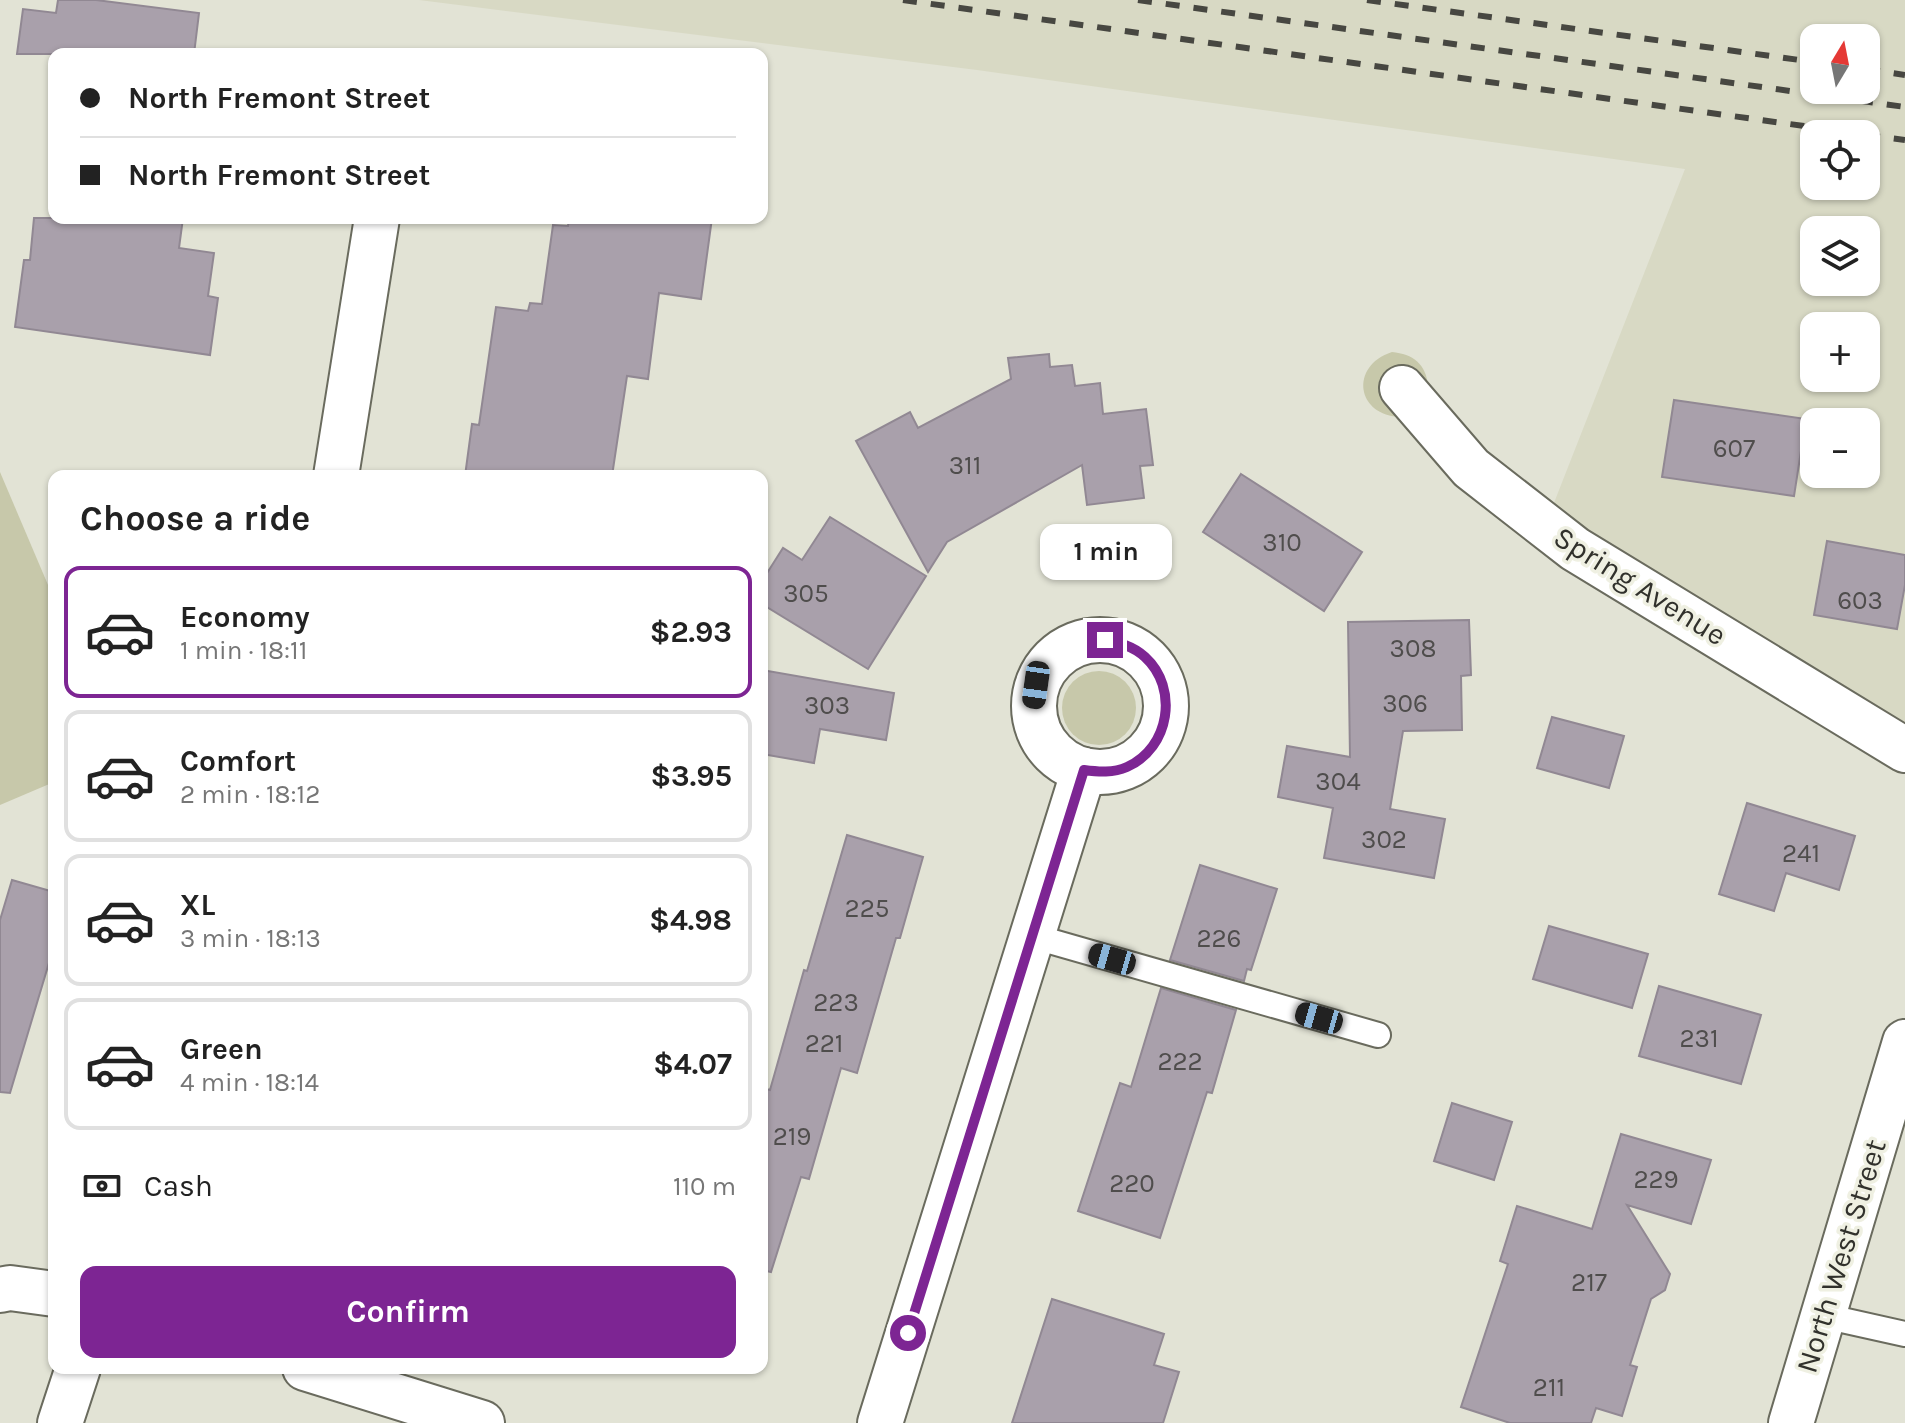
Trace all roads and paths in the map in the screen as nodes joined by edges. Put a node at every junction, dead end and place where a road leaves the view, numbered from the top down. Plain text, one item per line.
1 (376, 224) edge
2 (1402, 388) dead end
3 (337, 470) edge
4 (1905, 750) edge
5 (1084, 770) dead end
6 (1032, 936) junction
7 (1378, 1035) dead end
8 (1905, 1042) edge
9 (0, 1290) edge
10 (48, 1293) edge
11 (1824, 1316) junction
12 (1905, 1334) edge
13 (76, 1374) edge
14 (324, 1374) edge
15 (60, 1423) edge
16 (482, 1423) edge
17 (880, 1423) edge
18 (1791, 1423) edge

1 - 3 street
2 - 4 street, Spring Avenue
5 - 6 street
6 - 7 lane
6 - 17 street
8 - 11 street, North West Street
9 - 10 street
11 - 12 lane
11 - 18 street, North West Street
13 - 15 street
14 - 16 street

